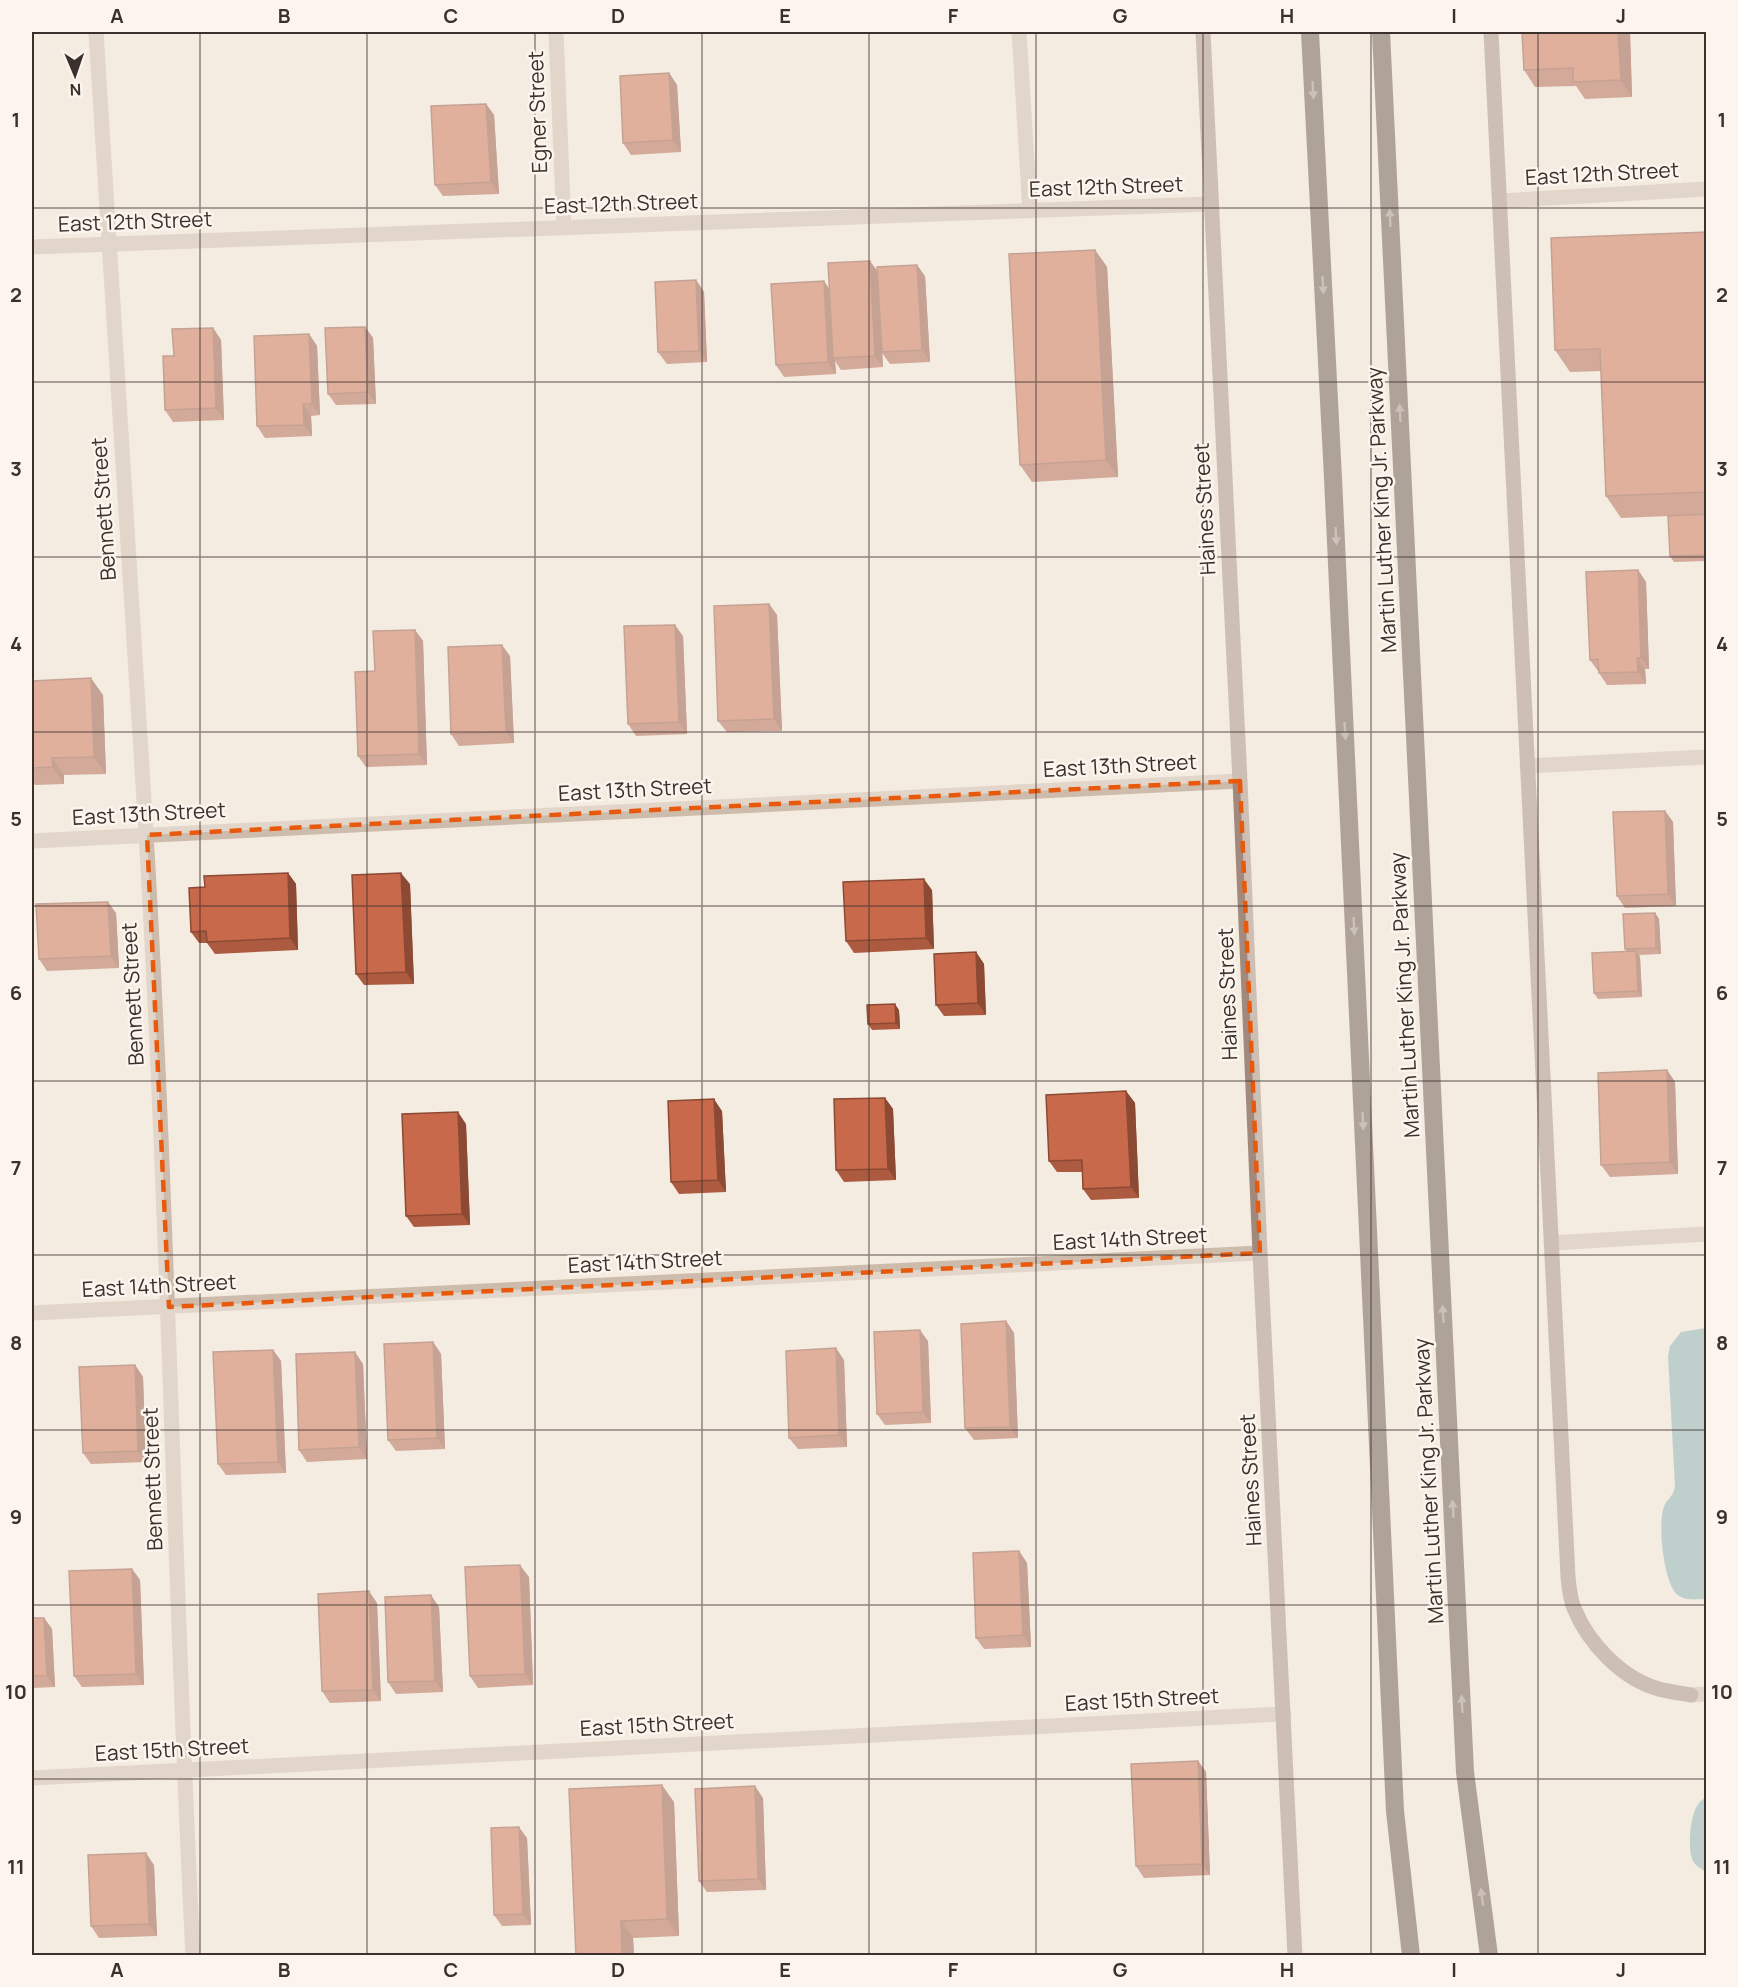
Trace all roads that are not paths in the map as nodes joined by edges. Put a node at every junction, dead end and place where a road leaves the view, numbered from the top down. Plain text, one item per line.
1 (96, 32) edge
2 (556, 32) edge
3 (1019, 32) edge
4 (1203, 32) edge
5 (1310, 32) edge
6 (1381, 32) edge
7 (1491, 32) edge
8 (1707, 189) edge
9 (1500, 201) junction
10 (1211, 204) junction
11 (1030, 211) junction
12 (564, 228) junction
13 (108, 243) junction
14 (32, 247) edge
15 (1707, 757) edge
16 (1527, 766) junction
17 (1240, 781) junction
18 (147, 835) junction
19 (32, 841) edge
20 (1707, 1234) edge
21 (1551, 1243) junction
22 (1260, 1253) junction
23 (169, 1307) junction
24 (32, 1313) edge
25 (1699, 1695) edge
26 (1284, 1714) junction
27 (184, 1770) junction
28 (32, 1778) edge
29 (193, 1956) edge
30 (1295, 1956) edge
31 (1411, 1956) edge
32 (1489, 1956) edge

1 - 13 street, Bennett Street
2 - 12 street, Egner Street
3 - 11 street
4 - 10 street, Haines Street
5 -> 31 highway
32 -> 6 highway, Martin Luther King Jr. Parkway
7 - 9 street
8 - 9 street, East 12th Street
9 - 16 street
10 - 11 street, East 12th Street
10 - 17 street, Haines Street
11 - 12 street, East 12th Street
12 - 13 street, East 12th Street
13 - 14 street, East 12th Street
13 - 18 street, Bennett Street
15 - 16 street
16 - 21 street
17 - 18 street, East 13th Street
17 - 22 street, Haines Street
18 - 19 street, East 13th Street
18 - 23 street, Bennett Street
20 - 21 street
21 - 25 street
22 - 23 street, East 14th Street
22 - 26 street, Haines Street
23 - 24 street, East 14th Street
23 - 27 street, Bennett Street
26 - 27 street, East 15th Street
26 - 30 street, Haines Street
27 - 28 street, East 15th Street
27 - 29 street, Bennett Street

